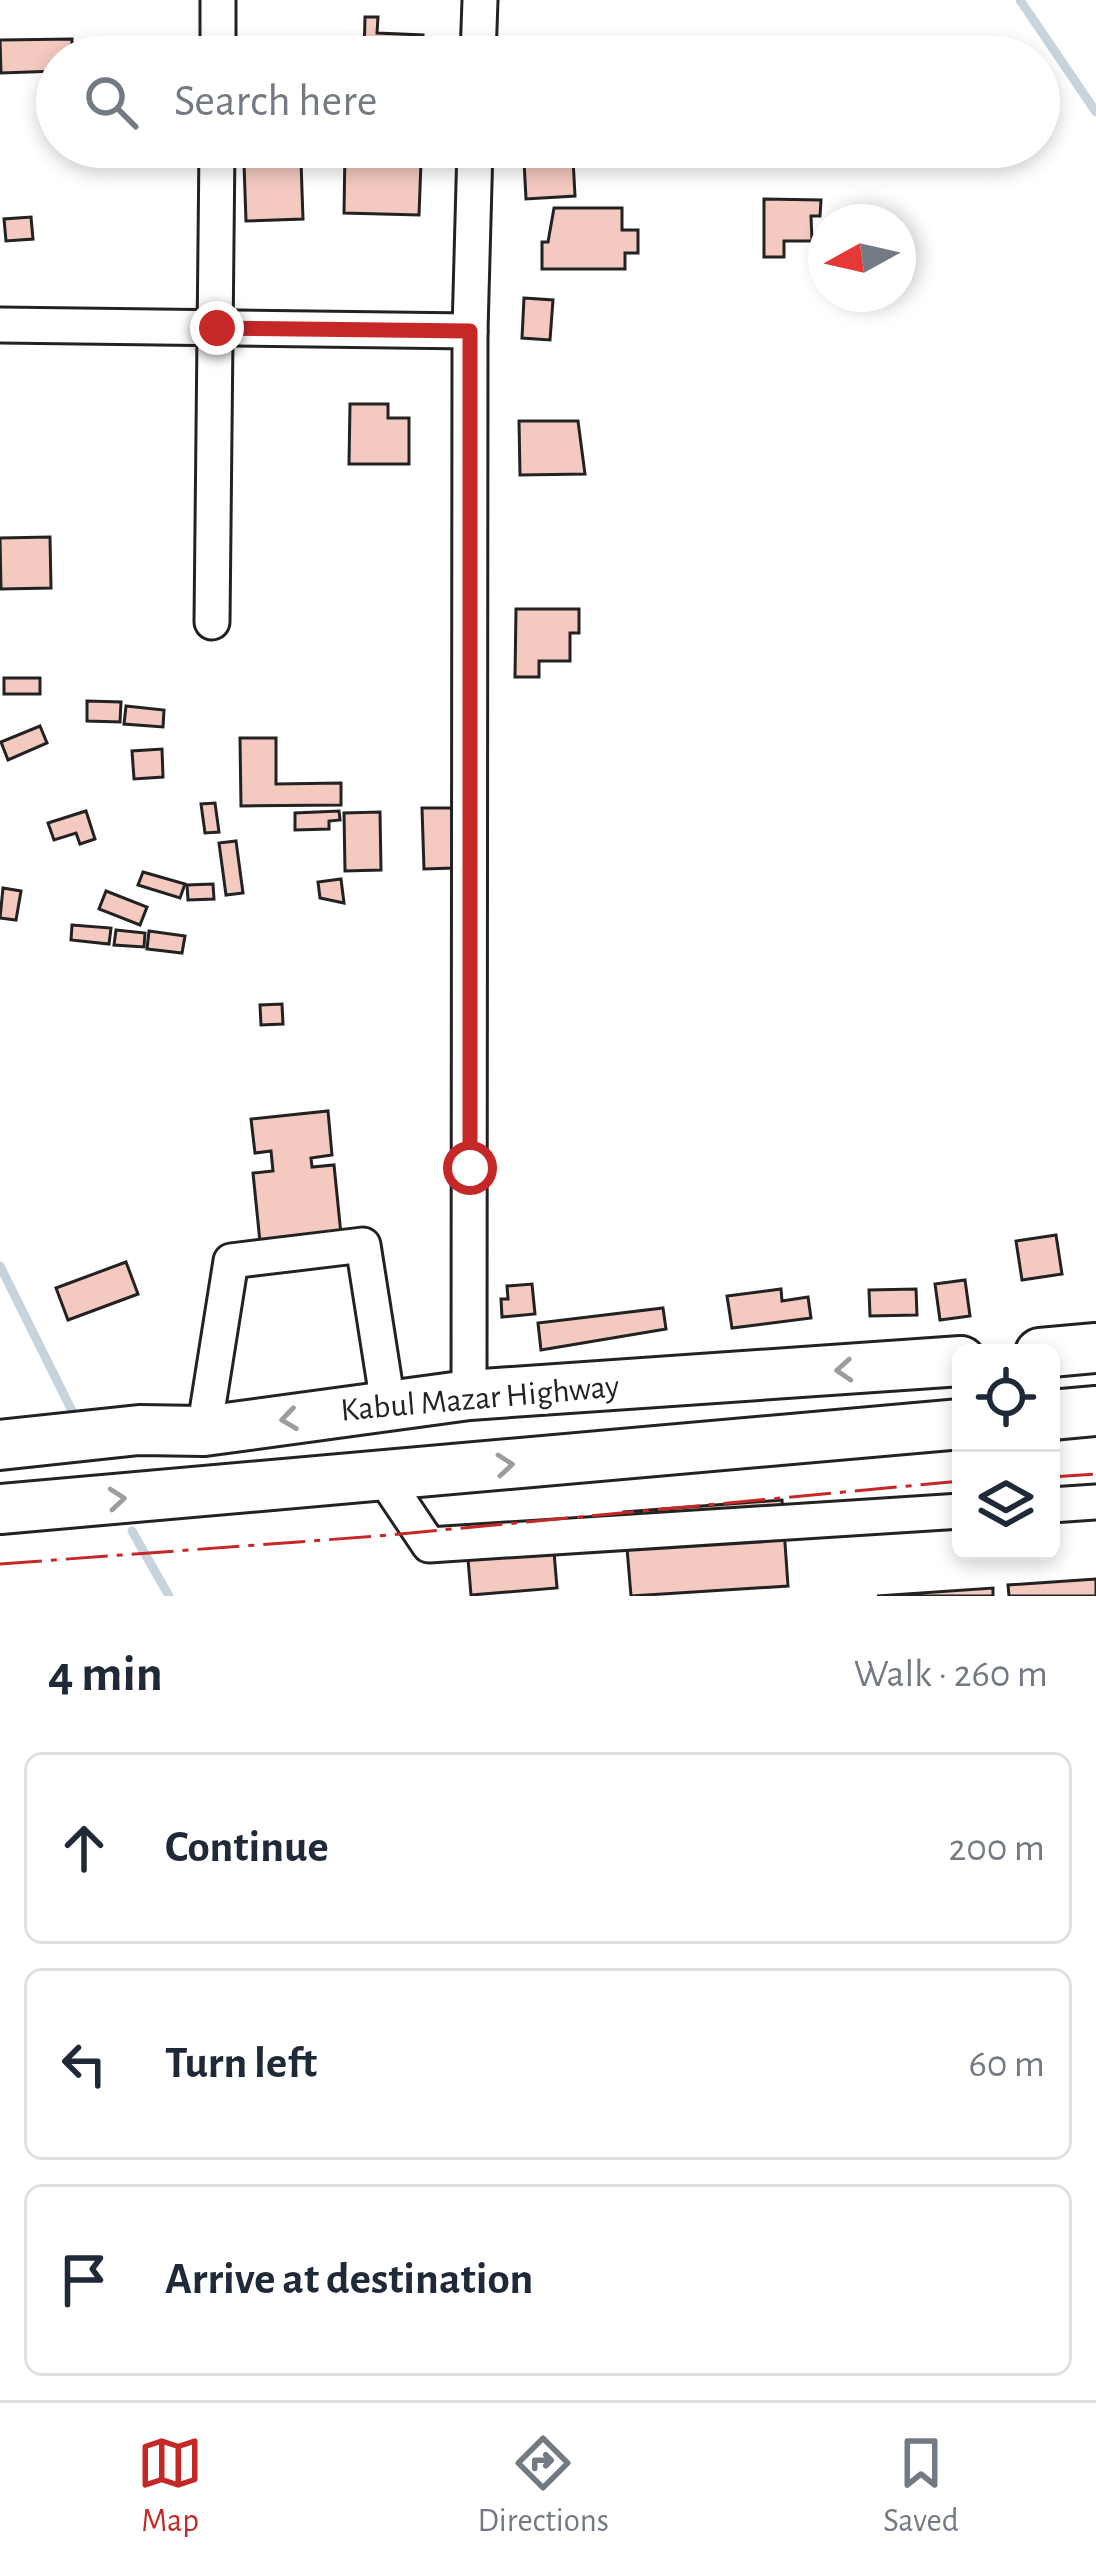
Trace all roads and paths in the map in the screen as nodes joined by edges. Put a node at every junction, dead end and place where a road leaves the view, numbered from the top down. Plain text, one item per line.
1 (218, 0) edge
2 (480, 0) edge
3 (218, 36) edge
4 (479, 36) edge
5 (218, 168) edge
6 (475, 168) edge
7 (0, 325) edge
8 (217, 328) junction
9 (470, 331) junction
10 (212, 622) dead end
11 (1096, 1348) edge
12 (1060, 1351) edge
13 (952, 1361) edge
14 (469, 1395) junction
15 (388, 1404) junction
16 (1096, 1411) edge
17 (1060, 1414) edge
18 (952, 1425) edge
19 (204, 1431) junction
20 (0, 1445) edge
21 (382, 1475) junction
22 (1096, 1502) edge
23 (1060, 1504) edge
24 (0, 1509) edge
25 (952, 1512) edge

1 - 3 street
2 - 4 street
5 - 8 street
6 - 9 street
7 - 8 street
8 - 9 street
8 - 10 street
9 - 14 street
11 - 12 highway
13 -> 14 highway, Kabul Mazar Highway
14 - 15 highway, Kabul Mazar Highway
15 -> 19 highway, Kabul Mazar Highway
15 - 19 street
16 - 17 highway
21 -> 18 highway, Kabul Mazar Highway
19 - 20 highway, Kabul Mazar Highway
24 -> 21 highway, Kabul Mazar Highway
21 - 25 street
22 - 23 street

